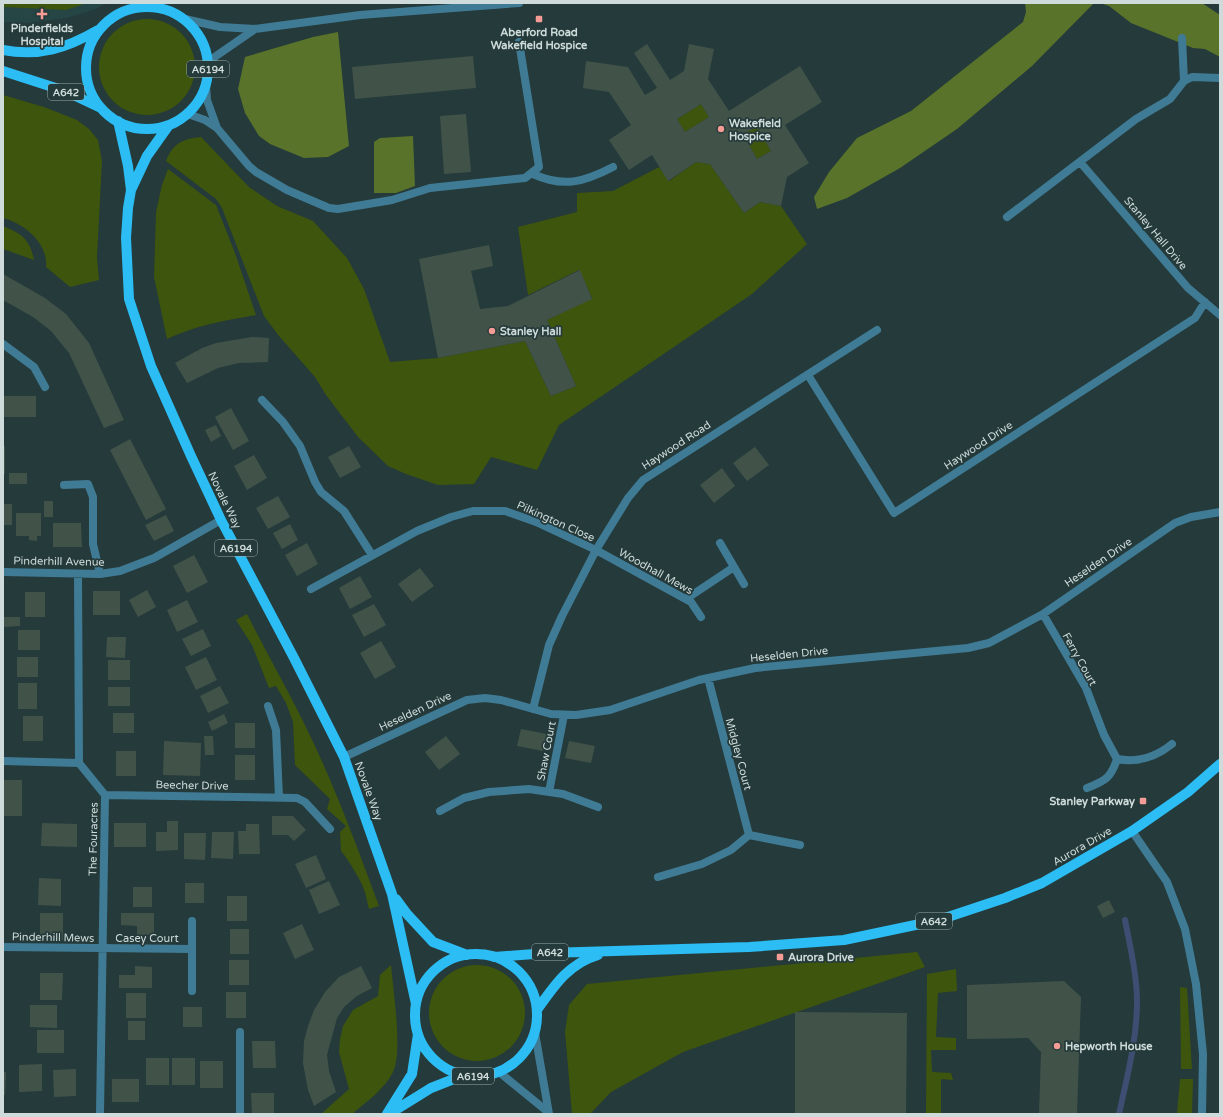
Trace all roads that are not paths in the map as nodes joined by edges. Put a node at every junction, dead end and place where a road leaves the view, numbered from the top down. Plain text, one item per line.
1 (166, 3) edge
2 (519, 3) edge
3 (123, 8) edge
4 (173, 12) junction
5 (185, 19) junction
6 (101, 27) junction
7 (255, 29) junction
8 (1182, 38) dead end
9 (519, 42) dead end
10 (3, 50) edge
11 (208, 63) junction
12 (3, 71) edge
13 (1220, 78) edge
14 (1184, 81) junction
15 (206, 86) junction
16 (101, 108) junction
17 (188, 114) junction
18 (118, 121) junction
19 (170, 125) junction
20 (218, 128) junction
21 (1080, 162) junction
22 (613, 167) dead end
23 (533, 174) junction
24 (131, 190) junction
25 (1007, 216) dead end
26 (1205, 302) junction
27 (1220, 315) edge
28 (877, 330) dead end
29 (3, 344) edge
30 (808, 375) junction
31 (44, 387) dead end
32 (262, 400) dead end
33 (64, 485) dead end
34 (1220, 512) edge
35 (221, 520) junction
36 (720, 543) dead end
37 (596, 550) junction
38 (372, 555) junction
39 (734, 568) junction
40 (3, 572) edge
41 (78, 574) junction
42 (100, 574) junction
43 (744, 584) dead end
44 (311, 589) dead end
45 (686, 600) junction
46 (1043, 614) junction
47 (701, 617) dead end
48 (708, 678) junction
49 (268, 706) dead end
50 (533, 709) junction
51 (564, 715) junction
52 (1172, 744) dead end
53 (344, 757) junction
54 (1117, 758) junction
55 (3, 761) edge
56 (79, 763) junction
57 (1220, 764) edge
58 (1087, 788) dead end
59 (549, 792) junction
60 (105, 795) junction
61 (279, 797) junction
62 (598, 807) dead end
63 (440, 811) dead end
64 (330, 829) dead end
65 (1132, 831) junction
66 (749, 835) junction
67 (800, 845) dead end
68 (658, 877) dead end
69 (392, 894) junction
70 (192, 921) dead end
71 (3, 947) edge
72 (102, 949) junction
73 (192, 949) junction
74 (607, 952) junction
75 (468, 955) junction
76 (494, 957) junction
77 (192, 991) dead end
78 (416, 1004) junction
79 (537, 1010) junction
80 (240, 1032) dead end
81 (534, 1032) junction
82 (418, 1034) junction
83 (499, 1072) junction
84 (464, 1076) junction
85 (549, 1113) edge
86 (100, 1114) edge
87 (240, 1114) edge
88 (388, 1114) edge
89 (1202, 1114) edge

1 - 4 main road, A6194
2 - 7 street
3 - 4 main road, A6194
3 - 6 main road, A6194
4 - 5 main road, A6194
5 - 7 street
5 - 11 main road, A6194
6 - 10 main road
6 - 16 main road, A6194
7 - 11 street
8 - 14 street
9 - 23 street
11 - 15 main road, A6194
12 - 16 main road, A642
13 - 14 street
14 - 21 street
15 - 17 main road, A6194
15 - 20 street
16 - 18 main road, A6194
17 - 19 main road, A6194
17 - 20 street
18 - 19 main road, A6194
18 - 24 main road, Novale Way / A6194
19 - 24 main road, Novale Way / A6194
20 - 23 street
21 - 25 street
21 - 26 street, Stanley Hall Drive
22 - 23 street
24 - 35 main road, Novale Way / A6194
26 - 27 street, Stanley Hall Drive
26 - 30 street, Haywood Drive
28 - 30 street, Haywood Road
29 - 31 street
30 - 37 street, Haywood Road
32 - 38 street
33 - 42 street
34 - 46 street, Heselden Drive
35 - 42 street, Pinderhill Avenue
35 - 53 main road, Novale Way / A6194
36 - 39 street
37 - 38 street, Pilkington Close
37 - 45 street, Woodhall Mews
37 - 50 street, Haywood Road
38 - 44 street, Pilkington Close
39 - 43 street
39 - 45 street
40 - 41 street, Pinderhill Avenue
41 - 42 street, Pinderhill Avenue
41 - 56 street
45 - 47 street, Woodhall Mews
46 - 48 street, Heselden Drive
46 - 54 street, Ferry Court
48 - 51 street, Heselden Drive
48 - 66 street, Midgley Court
49 - 61 street
50 - 51 street, Heselden Drive
50 - 53 street, Heselden Drive
51 - 59 street, Shaw Court
52 - 54 street
53 - 69 main road, Novale Way / A6194
54 - 58 street
55 - 56 street
56 - 60 street, The Fouracres
57 - 65 main road, Aurora Drive / A642
59 - 62 street, Shaw Court
59 - 63 street, Shaw Court
60 - 61 street, Beecher Drive
60 - 72 street, The Fouracres
61 - 64 street, Beecher Drive
65 - 74 main road, Aurora Drive / A642
65 - 89 street
66 - 67 street
66 - 68 street
69 - 75 main road, Novale Way / A6194
69 - 78 main road, Novale Way / A6194
70 - 73 street, Casey Court
71 - 72 street, Pinderhill Mews
72 - 73 street, Casey Court
72 - 86 street, The Fouracres
73 - 77 street, Casey Court
74 - 76 main road, Aurora Drive / A642
74 - 79 main road, Aurora Drive / A642
75 - 76 main road, A6194
75 - 78 main road, A6194
76 - 79 main road, A6194
78 - 82 main road, A6194
79 - 81 main road, A6194
80 - 87 street
81 - 83 main road, A6194
81 - 85 street
82 - 84 main road, A6194
82 - 88 main road, A6194
83 - 84 main road, A6194
83 - 85 street
84 - 88 main road, A6194

